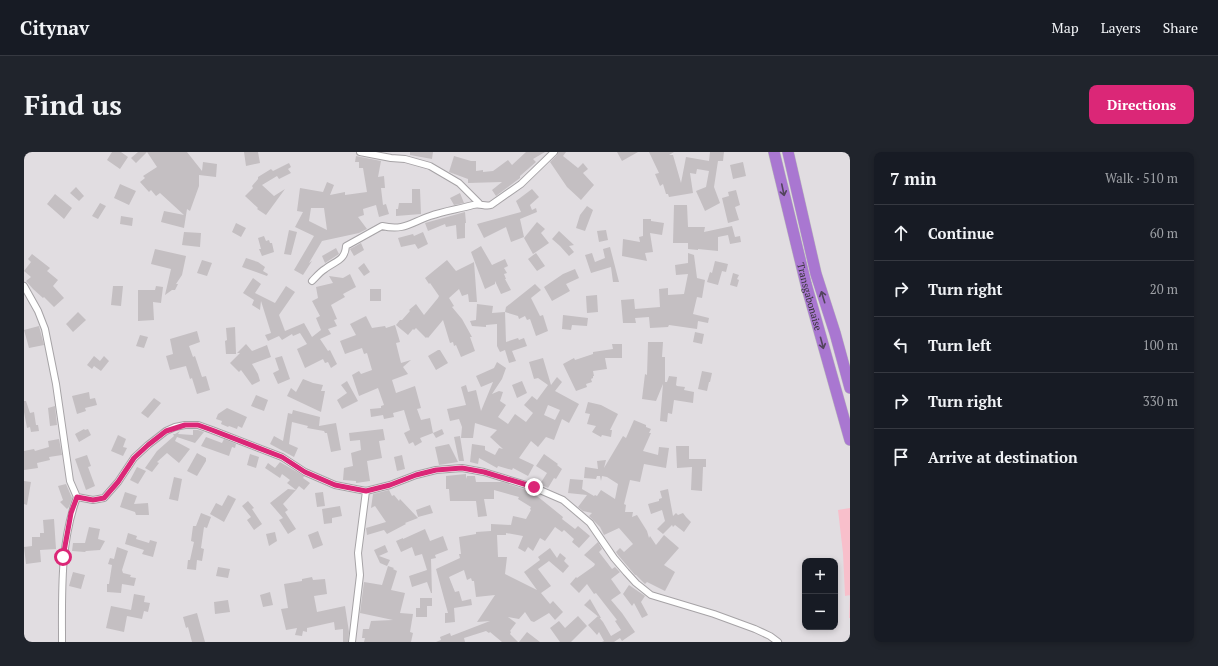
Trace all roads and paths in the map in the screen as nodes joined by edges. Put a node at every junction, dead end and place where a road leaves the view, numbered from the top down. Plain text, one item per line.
1 (360, 152) edge
2 (554, 152) edge
3 (774, 152) edge
4 (788, 152) edge
5 (479, 204) junction
6 (312, 281) dead end
7 (24, 286) edge
8 (850, 388) edge
9 (850, 440) edge
10 (366, 491) junction
11 (77, 497) junction
12 (62, 642) edge
13 (352, 642) edge
14 (778, 642) edge

1 - 5 street
2 - 5 street
3 -> 9 highway, Transgabonaise
8 -> 4 highway, Transgabonaise
5 - 6 street
7 - 11 street
10 - 11 street
10 - 13 street
10 - 14 street
11 - 12 street

